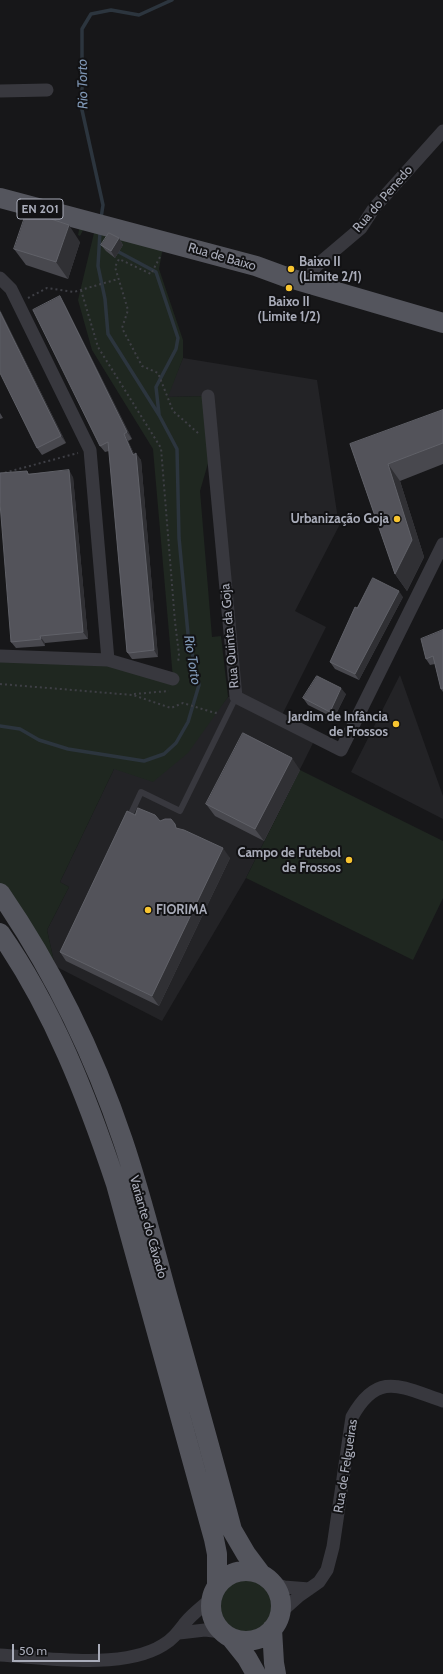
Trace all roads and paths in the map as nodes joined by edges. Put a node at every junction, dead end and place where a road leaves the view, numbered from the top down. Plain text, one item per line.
1 (47, 90) dead end
2 (0, 91) edge
3 (443, 131) edge
4 (0, 198) edge
5 (156, 264) dead end
6 (0, 278) edge
7 (118, 279) junction
8 (308, 284) junction
9 (81, 290) junction
10 (18, 304) junction
11 (443, 323) edge
12 (208, 396) dead end
13 (213, 446) junction
14 (90, 450) junction
15 (0, 474) edge
16 (442, 548) edge
17 (0, 652) edge
18 (108, 660) junction
19 (178, 663) dead end
20 (173, 679) joint
21 (0, 684) edge
22 (133, 694) junction
23 (236, 697) junction
24 (207, 710) dead end
25 (124, 827) edge
26 (0, 893) edge
27 (0, 933) edge
28 (443, 1401) edge
29 (266, 1579) junction
30 (309, 1589) junction
31 (214, 1592) junction
32 (276, 1621) junction
33 (179, 1633) junction
34 (226, 1635) junction
35 (0, 1655) edge
36 (256, 1674) edge
37 (276, 1674) edge

1 - 2 street
3 - 8 street, Rua do Penedo
4 - 8 main road, Rua de Baixo / EN 201
5 - 7 path
6 - 10 street
7 - 9 path
7 - 13 path
8 - 11 main road, Rua de Baixo / EN 201
9 - 10 path
9 - 19 path
10 - 14 street
12 - 13 street, Rua Quinta da Goja
13 - 23 street, Rua Quinta da Goja
14 - 15 path
14 - 18 street
16 - 23 street, Rua Quinta da Goja
17 - 18 street
18 - 20 street
20 - 22 path
21 - 22 path
22 - 24 path
23 - 25 lane
26 - 29 main road, Variante do Cávado
27 - 31 main road, Variante do Cávado
28 - 30 street, Rua de Felgueiras
29 - 30 street
29 - 31 main road
29 - 32 main road, Variante do Cávado
30 - 32 street, Rua de Felgueiras
31 - 33 street
31 - 34 main road, Variante do Cávado
32 - 34 main road
32 - 37 main road, Variante do Cávado
33 - 34 street
33 - 35 street
34 - 36 main road, Variante do Cávado

